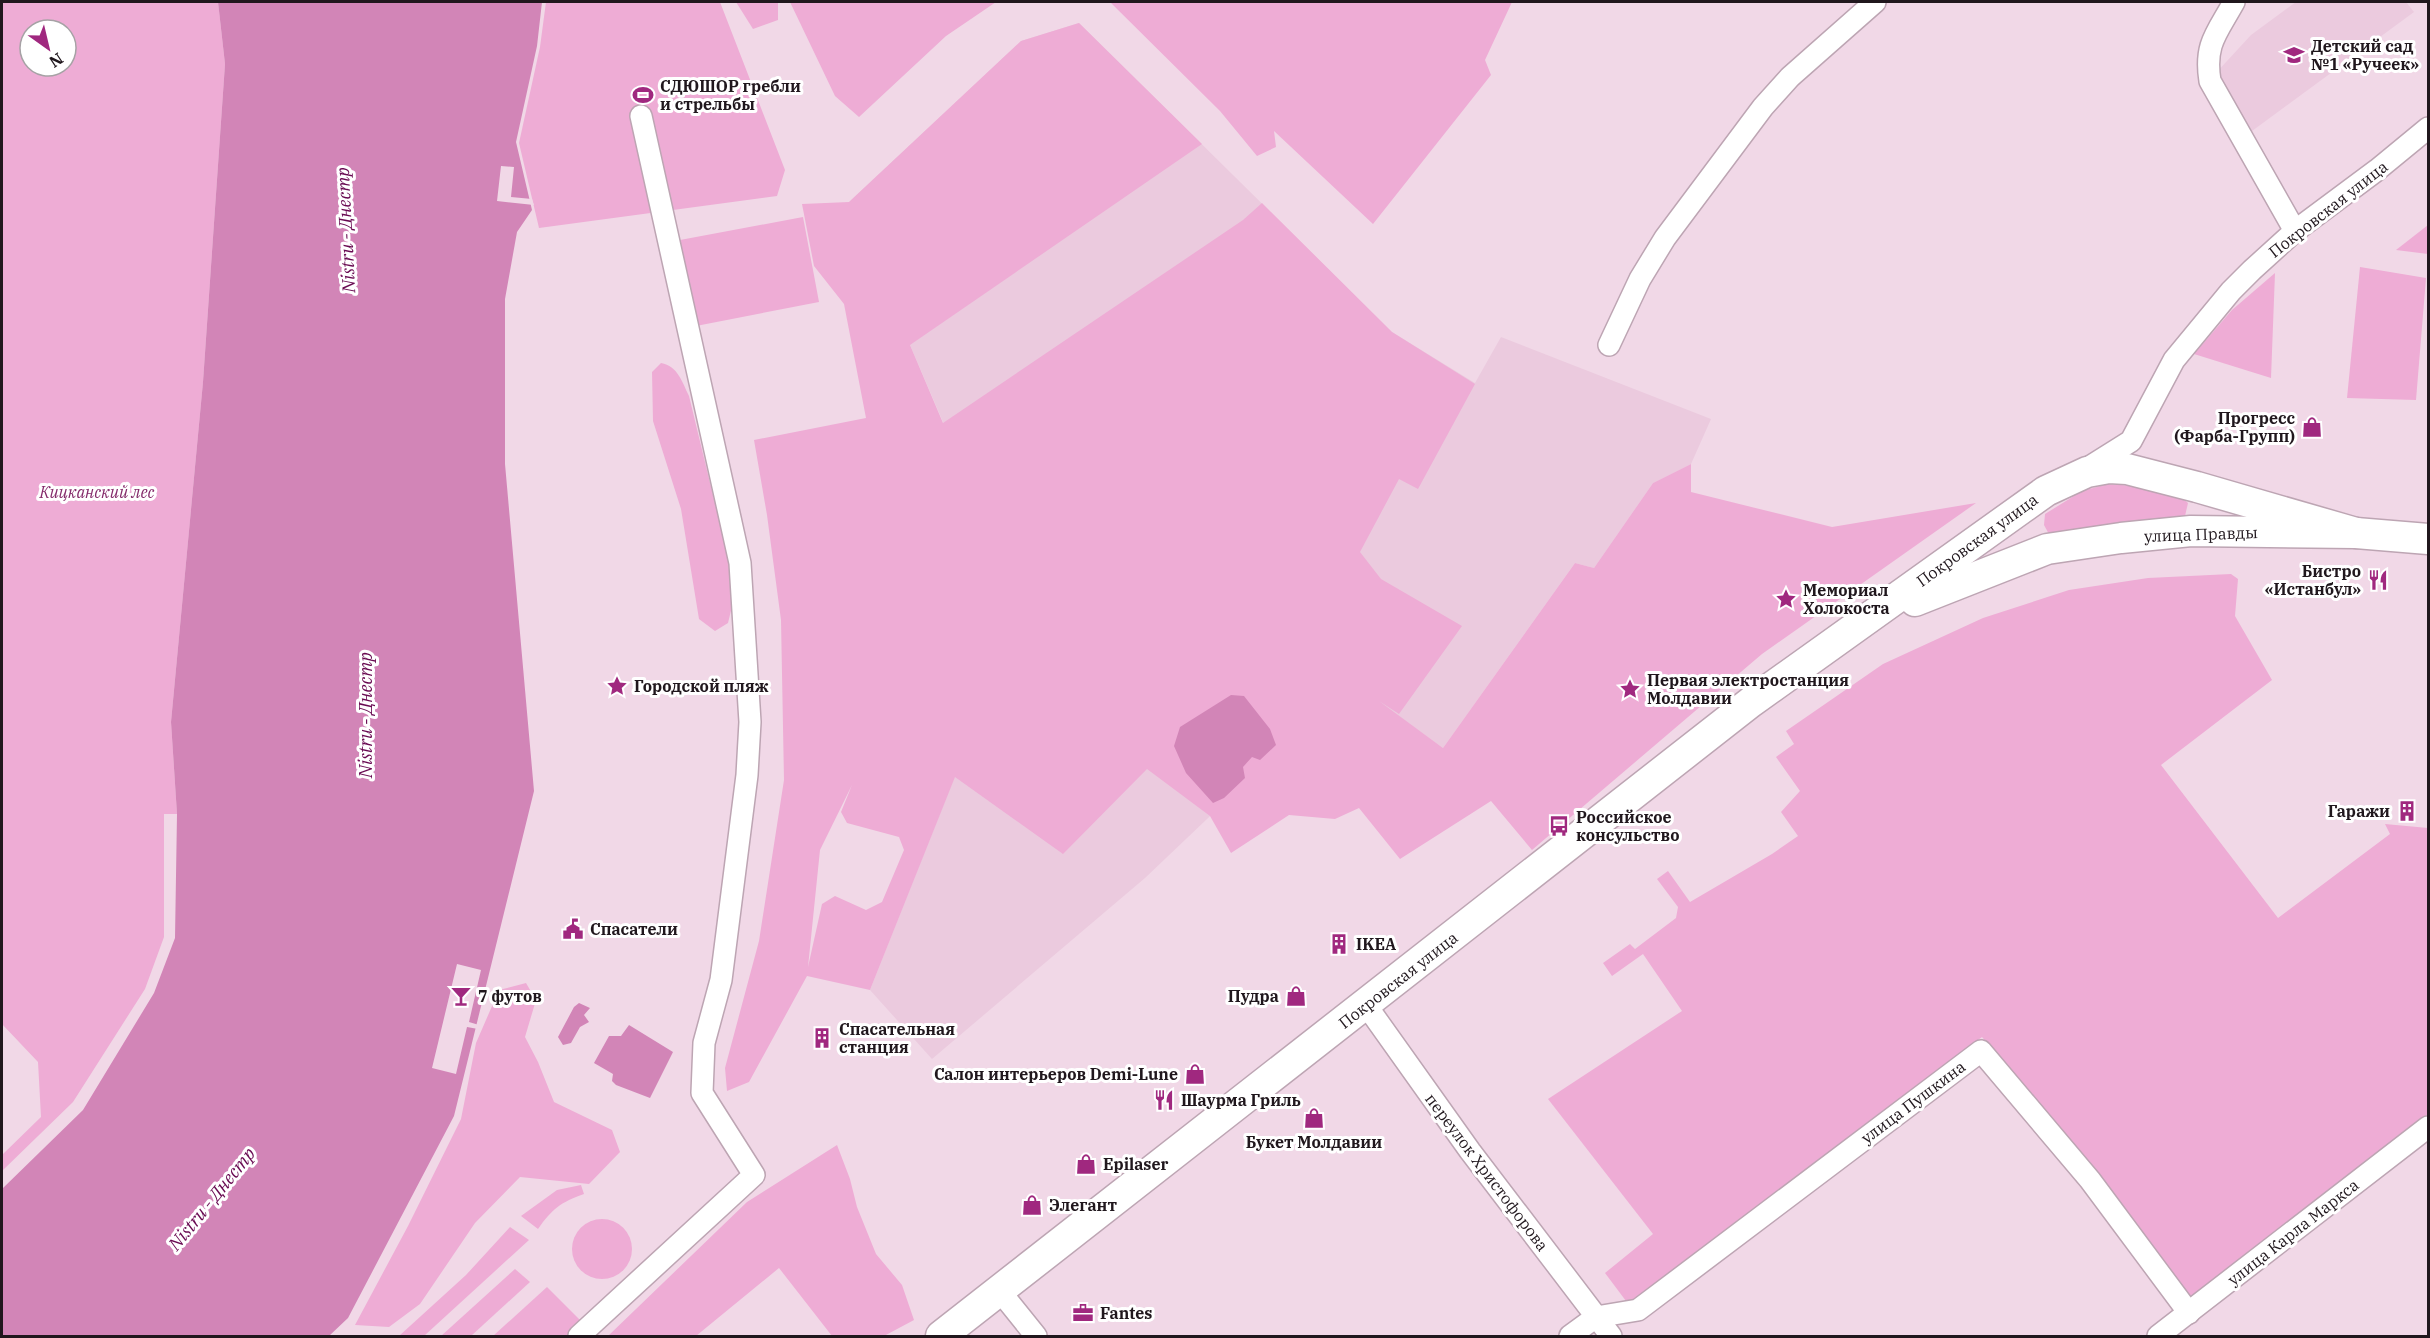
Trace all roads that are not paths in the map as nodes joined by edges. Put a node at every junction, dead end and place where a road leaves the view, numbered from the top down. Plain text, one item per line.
1 (1875, 2) edge
2 (2234, 2) edge
3 (641, 116) dead end
4 (2428, 128) edge
5 (2295, 231) junction
6 (1609, 345) dead end
7 (2131, 441) junction
8 (2145, 473) junction
9 (2067, 480) junction
10 (2197, 487) junction
11 (2027, 505) junction
12 (2192, 531) junction
13 (2356, 533) junction
14 (2428, 539) edge
15 (2047, 549) junction
16 (1857, 626) junction
17 (1366, 1005) junction
18 (2428, 1127) edge
19 (999, 1290) junction
20 (2189, 1313) junction
21 (1596, 1317) junction
22 (579, 1336) edge
23 (941, 1336) edge
24 (1036, 1336) edge
25 (1570, 1336) edge
26 (1611, 1336) edge
27 (2158, 1336) edge

1 - 6 street
2 - 5 street
3 - 22 street
4 - 5 street, Покровская улица
5 - 7 street, Покровская улица
7 - 8 street
7 - 9 street, Покровская улица
8 - 9 main road, улица Правды
8 - 10 main road, улица Правды
9 - 11 main road, Покровская улица
10 - 12 main road
10 - 13 main road, улица Правды
11 - 15 main road
11 - 16 main road, Покровская улица
12 - 13 main road, улица Правды
12 - 15 main road, улица Правды
13 - 14 main road, улица Правды
15 - 16 main road, Покровская улица
16 - 17 main road, Покровская улица
17 - 19 main road, Покровская улица
17 - 21 street, переулок Христофорова
18 - 20 street, улица Карла Маркса
19 - 23 main road, Покровская улица
19 - 24 street
20 - 21 street, улица Пушкина
20 - 27 street, улица Карла Маркса
21 - 25 street, улица Пушкина
21 - 26 street, переулок Христофорова

